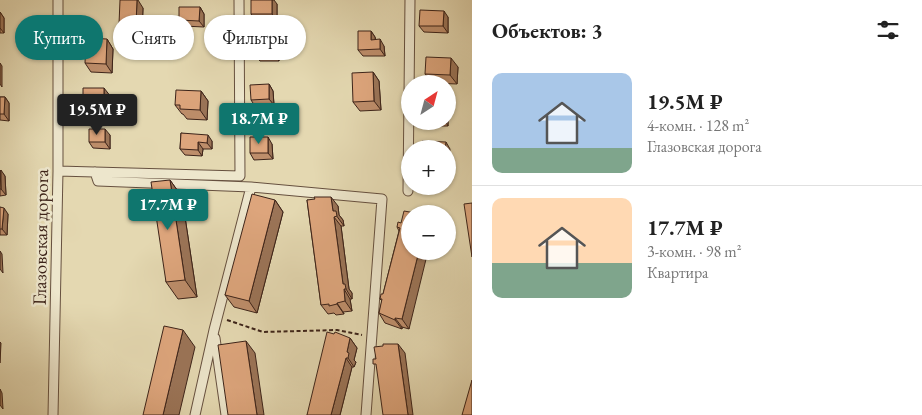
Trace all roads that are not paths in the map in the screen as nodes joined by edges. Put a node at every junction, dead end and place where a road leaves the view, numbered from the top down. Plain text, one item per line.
1 (58, 0) edge
2 (239, 0) edge
3 (410, 0) edge
4 (409, 140) edge
5 (58, 171) junction
6 (95, 172) junction
7 (251, 187) junction
8 (214, 330) junction
9 (52, 415) edge
10 (195, 415) edge
11 (226, 415) edge
12 (366, 415) edge

1 - 5 street, Глазовская дорога
2 - 6 street
3 - 4 street
5 - 6 street
5 - 9 street, Глазовская дорога
6 - 7 street
7 - 8 street
7 - 12 street
8 - 10 street
8 - 11 street

